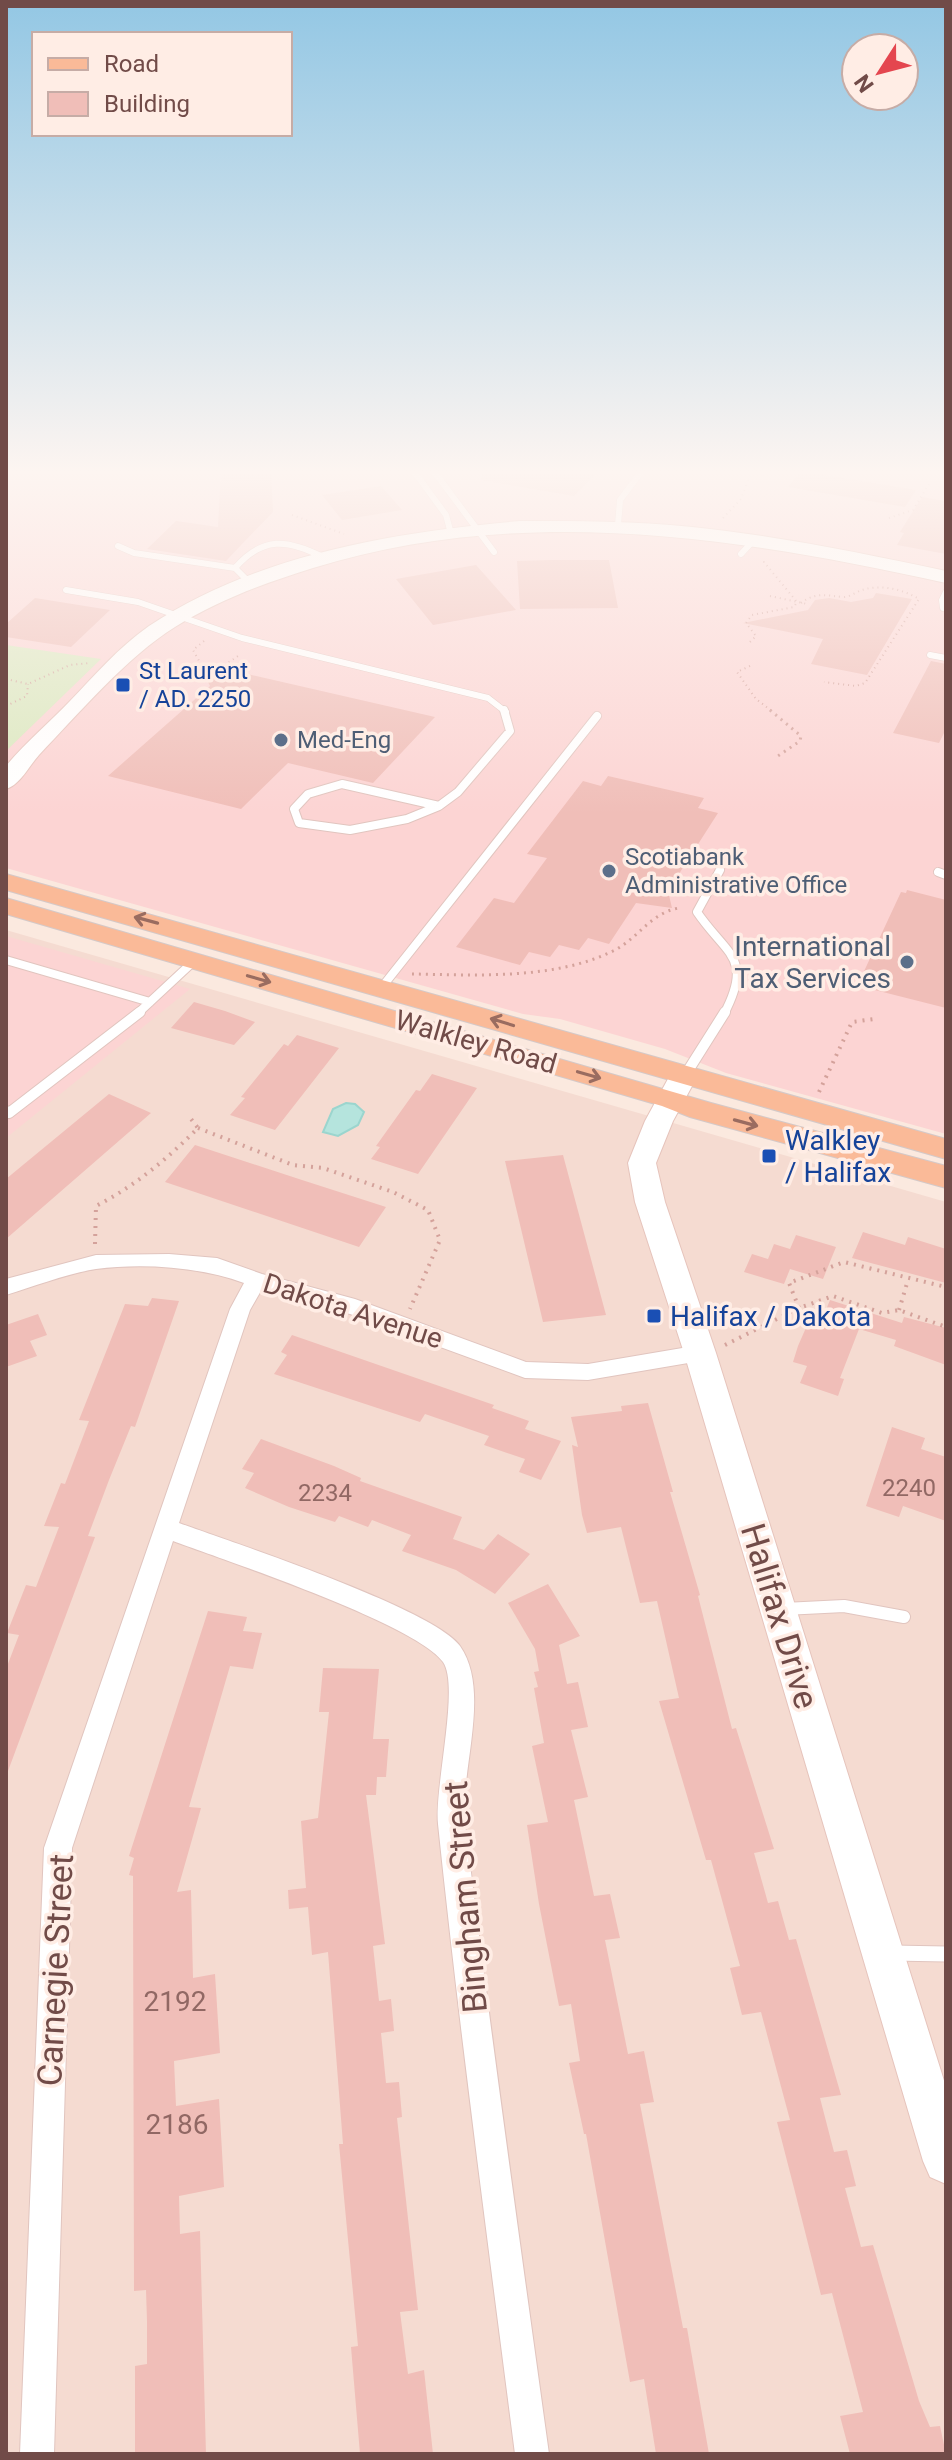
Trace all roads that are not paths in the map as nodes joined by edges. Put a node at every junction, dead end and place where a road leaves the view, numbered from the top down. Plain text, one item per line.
1 (246, 585) edge
2 (66, 590) dead end
3 (946, 592) edge
4 (943, 608) dead end
5 (179, 616) junction
6 (930, 655) dead end
7 (946, 658) edge
8 (597, 716) dead end
9 (7, 778) edge
10 (439, 806) junction
11 (720, 870) dead end
12 (6, 882) edge
13 (6, 906) edge
14 (193, 951) junction
15 (6, 960) edge
16 (388, 980) junction
17 (150, 1002) junction
18 (678, 1088) junction
19 (6, 1111) edge
20 (946, 1149) edge
21 (946, 1177) edge
22 (257, 1280) junction
23 (6, 1287) edge
24 (712, 1349) junction
25 (165, 1528) junction
26 (777, 1610) junction
27 (904, 1617) dead end
28 (883, 1953) junction
29 (946, 1954) edge
30 (946, 2161) edge
31 (37, 2454) edge
32 (532, 2454) edge

1 - 5 street
2 - 5 lane
3 - 4 lane
5 - 9 street
5 - 10 lane
6 - 7 lane
8 - 16 lane
10 - 10 lane
11 - 18 lane
14 -> 12 main road, Walkley Road
13 - 14 main road, Walkley Road
14 - 16 main road, Walkley Road
14 - 17 lane
14 -> 18 main road, Walkley Road
15 - 17 lane
18 -> 16 main road, Walkley Road
17 - 19 lane
18 - 20 main road, Walkley Road
18 -> 21 main road, Walkley Road
18 - 24 street, Halifax Drive
22 - 23 street, Dakota Avenue
22 - 24 street, Dakota Avenue
22 - 25 street, Carnegie Street
24 - 26 street, Halifax Drive
25 - 31 street, Carnegie Street
25 - 32 street, Bingham Street
26 - 27 lane
26 - 28 street, Halifax Drive
28 - 29 lane
28 - 30 street, Halifax Drive

